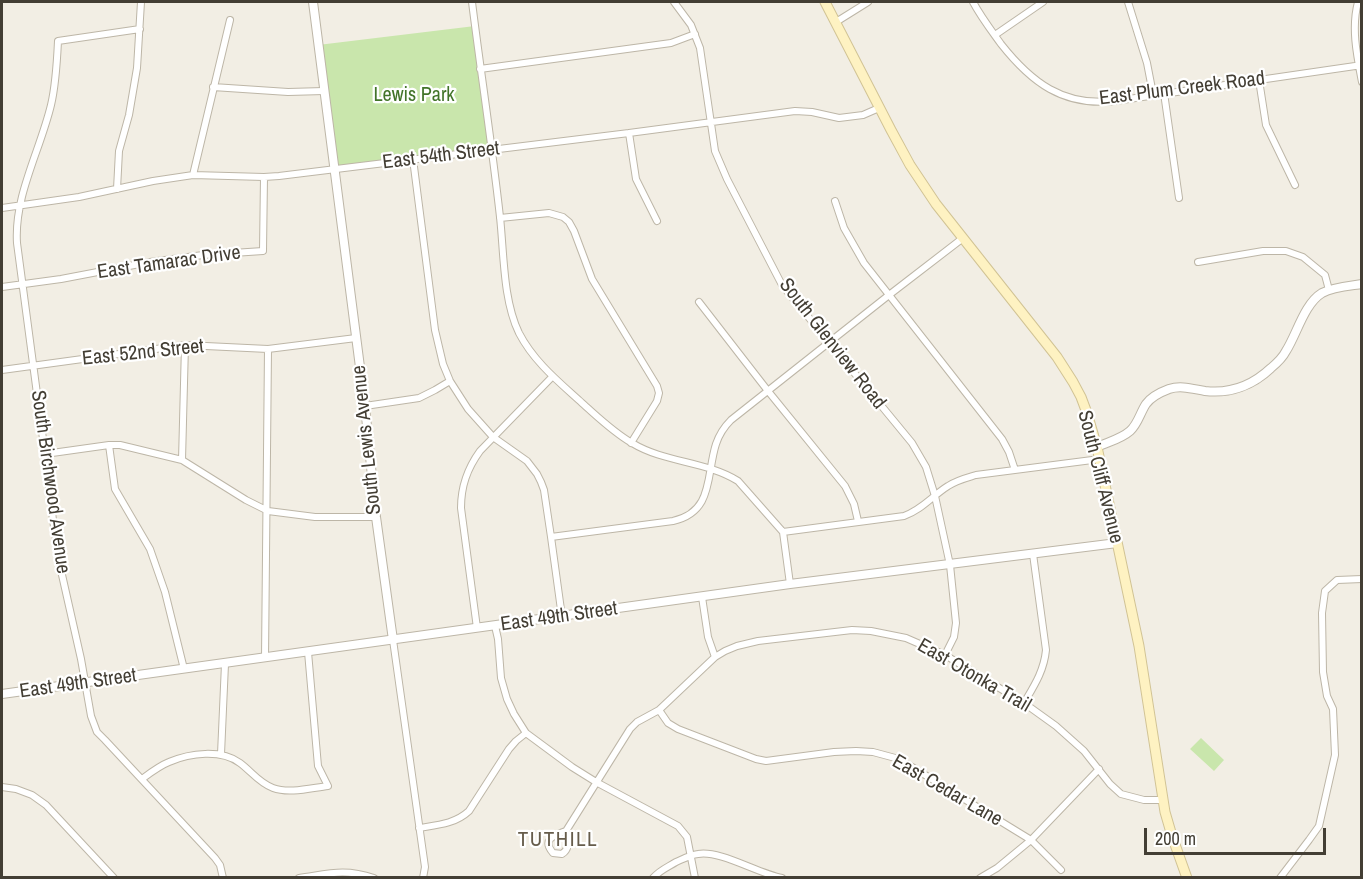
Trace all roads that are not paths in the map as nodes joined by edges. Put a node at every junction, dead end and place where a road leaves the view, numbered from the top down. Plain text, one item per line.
1 (141, 2) edge
2 (313, 2) edge
3 (472, 2) edge
4 (674, 2) edge
5 (825, 2) edge
6 (868, 2) edge
7 (973, 2) edge
8 (1043, 2) edge
9 (1128, 2) edge
10 (1358, 2) edge
11 (230, 20) dead end
12 (836, 22) junction
13 (140, 29) junction
14 (695, 34) junction
15 (994, 35) junction
16 (1360, 65) edge
17 (480, 69) junction
18 (1259, 80) junction
19 (1362, 82) edge
20 (213, 87) junction
21 (324, 91) junction
22 (1164, 93) junction
23 (1153, 94) junction
24 (879, 108) junction
25 (710, 122) junction
26 (629, 133) junction
27 (492, 149) junction
28 (413, 159) junction
29 (334, 169) junction
30 (193, 176) junction
31 (264, 177) junction
32 (1295, 184) dead end
33 (117, 189) junction
34 (1179, 198) dead end
35 (835, 201) dead end
36 (20, 205) junction
37 (2, 208) edge
38 (500, 218) junction
39 (657, 221) dead end
40 (963, 238) junction
41 (1198, 262) dead end
42 (22, 283) junction
43 (1362, 284) edge
44 (2, 286) edge
45 (1329, 290) junction
46 (889, 294) junction
47 (699, 302) dead end
48 (356, 338) junction
49 (829, 342) junction
50 (185, 345) junction
51 (268, 349) junction
52 (33, 365) junction
53 (2, 370) edge
54 (552, 377) junction
55 (450, 381) junction
56 (768, 391) junction
57 (365, 406) junction
58 (493, 437) junction
59 (631, 443) junction
60 (109, 445) junction
61 (1097, 447) junction
62 (45, 454) junction
63 (1100, 459) junction
64 (182, 460) junction
65 (711, 469) junction
66 (1015, 470) junction
67 (934, 496) junction
68 (268, 511) junction
69 (376, 517) junction
70 (858, 521) junction
71 (783, 532) junction
72 (551, 537) junction
73 (1117, 543) junction
74 (1033, 554) junction
75 (950, 565) junction
76 (1362, 579) edge
77 (790, 584) junction
78 (702, 597) junction
79 (562, 617) junction
80 (495, 626) junction
81 (477, 628) junction
82 (393, 640) junction
83 (308, 652) junction
84 (945, 655) junction
85 (715, 657) junction
86 (265, 658) junction
87 (225, 664) junction
88 (184, 669) junction
89 (86, 683) junction
90 (2, 694) edge
91 (1024, 703) junction
92 (659, 710) junction
93 (526, 733) junction
94 (221, 754) junction
95 (1099, 769) junction
96 (142, 779) junction
97 (596, 782) junction
98 (2, 787) edge
99 (1163, 800) junction
100 (419, 828) junction
101 (566, 831) dead end
102 (1031, 840) junction
103 (690, 855) junction
104 (1060, 870) dead end
105 (310, 877) edge
106 (114, 878) edge
107 (223, 878) edge
108 (299, 878) edge
109 (374, 878) edge
110 (423, 878) edge
111 (653, 878) edge
112 (694, 878) edge
113 (782, 878) edge
114 (980, 878) edge
115 (1187, 878) edge
116 (1280, 878) edge

1 - 13 street
2 - 21 street, South Lewis Avenue
3 - 17 street
4 - 14 street, South Glenview Road
5 - 12 main road, South Cliff Avenue
6 - 12 street
7 - 15 street, East Plum Creek Road
8 - 15 street
9 - 23 street
10 - 16 street
11 - 20 street
12 - 24 main road, South Cliff Avenue
13 - 33 street
13 - 36 street, South Birchwood Avenue
14 - 17 street
14 - 25 street, South Glenview Road
15 - 23 street, East Plum Creek Road
16 - 18 street, East Plum Creek Road
16 - 19 street
17 - 27 street
18 - 22 street, East Plum Creek Road
18 - 32 street
20 - 21 street
20 - 30 street
21 - 29 street, South Lewis Avenue
22 - 23 street, East Plum Creek Road
22 - 34 street
24 - 25 street, East 54th Street
24 - 40 main road, South Cliff Avenue
25 - 26 street, East 54th Street
25 - 49 street, South Glenview Road
26 - 27 street, East 54th Street
26 - 39 street
27 - 28 street, East 54th Street
27 - 38 street
28 - 29 street, East 54th Street
28 - 55 street
29 - 31 street, East 54th Street
29 - 48 street, South Lewis Avenue
30 - 31 street, East 54th Street
30 - 33 street, East 54th Street
31 - 42 street, East Tamarac Drive
33 - 36 street, East 54th Street
35 - 46 street
36 - 37 street, East 54th Street
36 - 42 street, South Birchwood Avenue
38 - 54 street
38 - 59 street
40 - 46 street
40 - 61 main road, South Cliff Avenue
41 - 45 street
42 - 44 street, East Tamarac Drive
42 - 52 street, South Birchwood Avenue
43 - 45 street
45 - 61 street
46 - 49 street
46 - 66 street
47 - 56 street
48 - 51 street, East 52nd Street
48 - 57 street, South Lewis Avenue
49 - 56 street
49 - 67 street, South Glenview Road
50 - 51 street, East 52nd Street
50 - 52 street, East 52nd Street
50 - 64 street
51 - 68 street
52 - 53 street, East 52nd Street
52 - 62 street, South Birchwood Avenue
54 - 58 street
54 - 59 street
55 - 57 street
55 - 58 street
56 - 65 street
56 - 70 street
57 - 69 street, South Lewis Avenue
58 - 72 street
58 - 81 street
59 - 65 street
60 - 62 street
60 - 64 street
60 - 88 street
61 - 63 main road, South Cliff Avenue
62 - 89 street, South Birchwood Avenue
63 - 66 street
63 - 73 main road, South Cliff Avenue
64 - 68 street
65 - 71 street
65 - 72 street
66 - 67 street
67 - 70 street
67 - 75 street, South Glenview Road
68 - 69 street
68 - 86 street
69 - 82 street, South Lewis Avenue
70 - 71 street
71 - 77 street
72 - 79 street
73 - 74 street, East 49th Street
73 - 99 main road, South Cliff Avenue
74 - 75 street, East 49th Street
74 - 91 street
75 - 77 street, East 49th Street
75 - 84 street, South Glenview Road
76 - 116 street
77 - 78 street, East 49th Street
78 - 79 street, East 49th Street
78 - 85 street
79 - 80 street, East 49th Street
80 - 81 street, East 49th Street
80 - 93 street
81 - 82 street, East 49th Street
82 - 83 street, East 49th Street
82 - 100 street, South Lewis Avenue
83 - 86 street, East 49th Street
83 - 94 street
84 - 85 street, East Otonka Trail
84 - 91 street, East Otonka Trail
85 - 92 street, East Otonka Trail
86 - 87 street, East 49th Street
87 - 88 street, East 49th Street
87 - 94 street
88 - 89 street, East 49th Street
89 - 90 street, East 49th Street
89 - 96 street, South Birchwood Avenue
91 - 95 street, East Otonka Trail
92 - 97 street, East Otonka Trail
92 - 102 street, East Cedar Lane
93 - 97 street
93 - 100 street
94 - 96 street
95 - 99 street, East Otonka Trail
95 - 102 street
96 - 107 street, South Birchwood Avenue
97 - 101 street, East Otonka Trail
97 - 103 street
98 - 106 street
99 - 115 main road, South Cliff Avenue
100 - 110 street, South Lewis Avenue
102 - 104 street, East Cedar Lane
102 - 114 street
103 - 111 street
103 - 112 street
103 - 113 street
105 - 108 street
105 - 109 street

